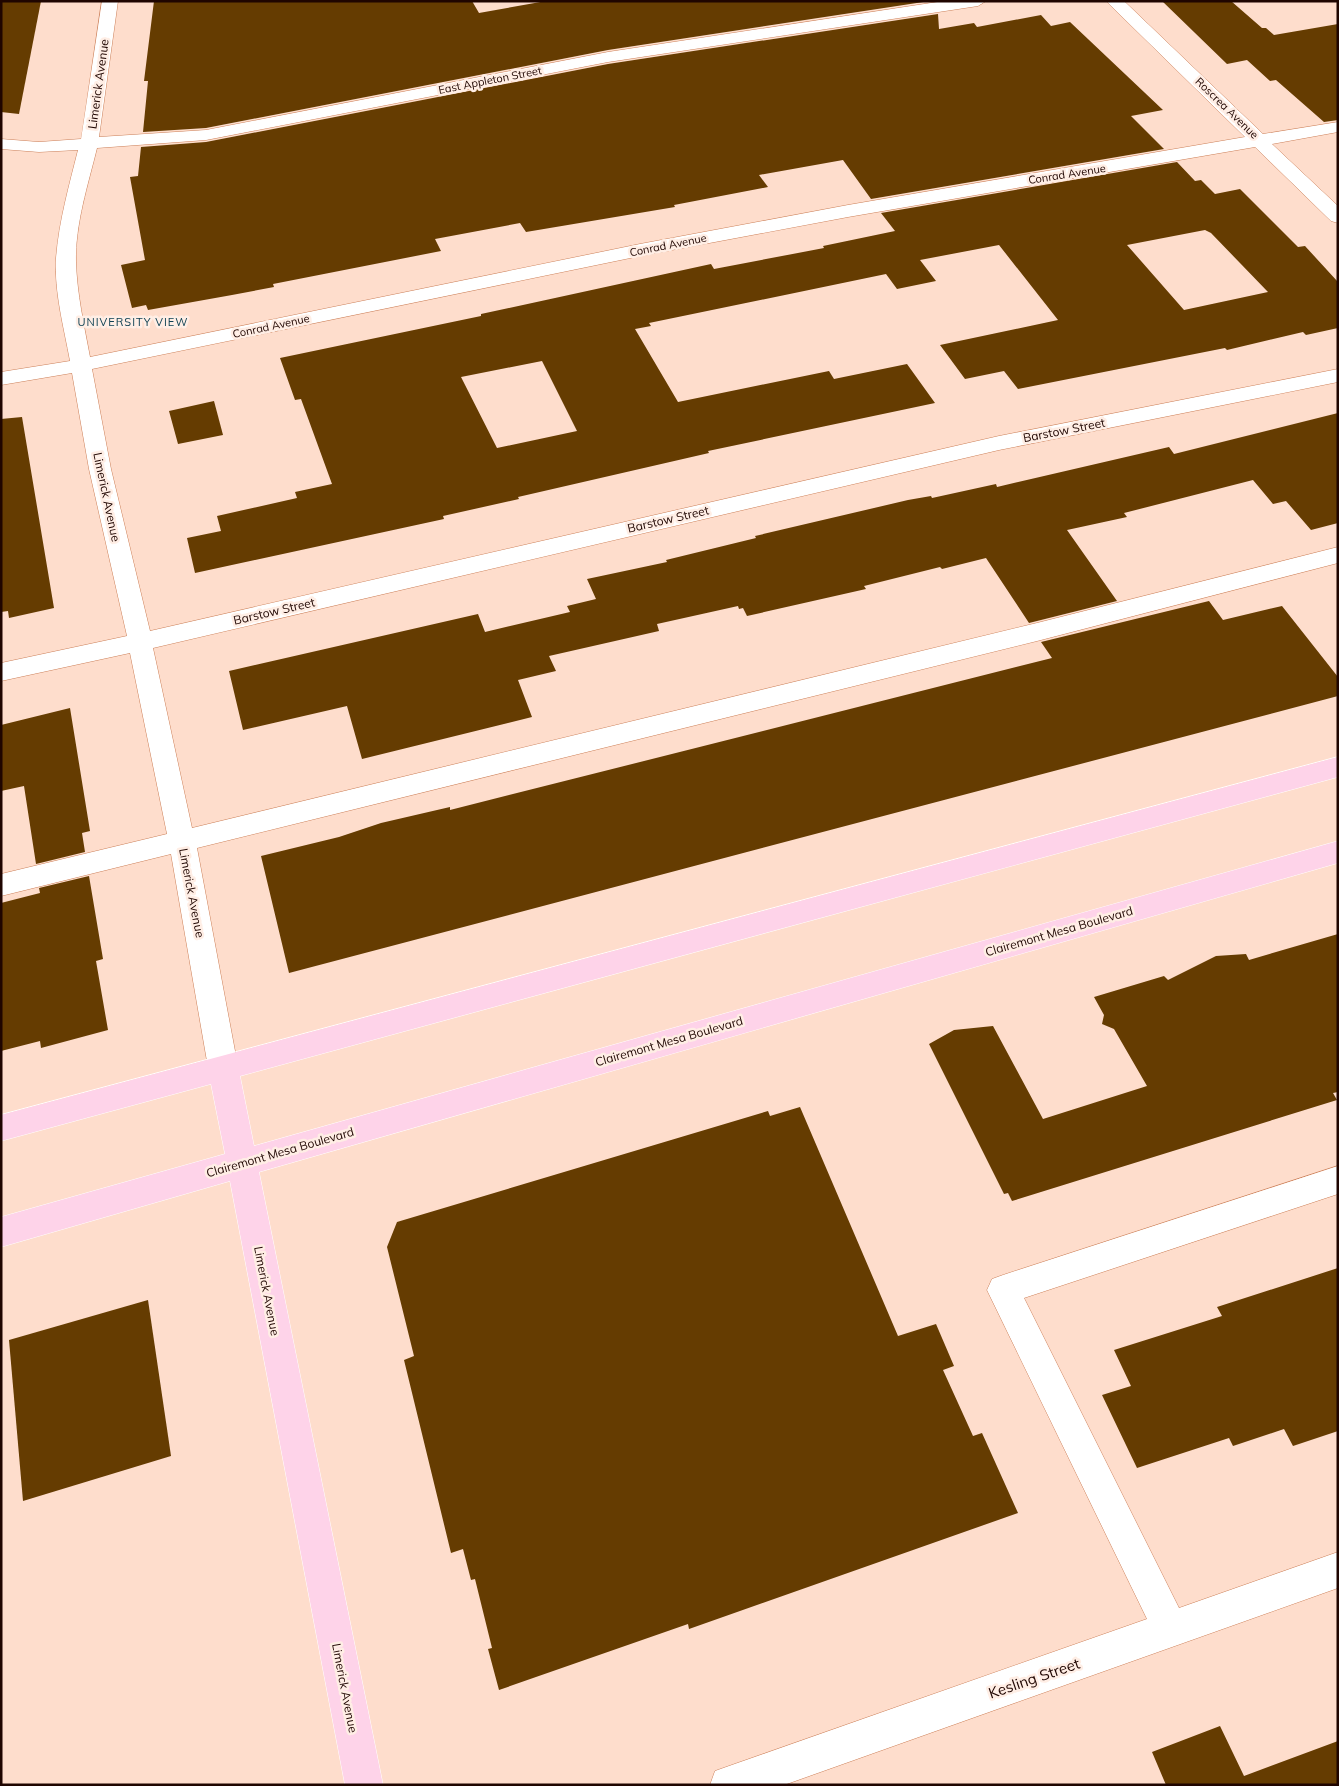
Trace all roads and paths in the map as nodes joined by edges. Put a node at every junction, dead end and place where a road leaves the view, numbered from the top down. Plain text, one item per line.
1 (110, 1) edge
2 (978, 1) edge
3 (1114, 1) edge
4 (1338, 128) edge
5 (89, 142) junction
6 (1262, 142) junction
7 (1, 144) edge
8 (1338, 217) edge
9 (82, 365) junction
10 (1338, 375) edge
11 (1, 380) edge
12 (1338, 555) edge
13 (140, 642) junction
14 (1, 672) edge
15 (1338, 767) edge
16 (182, 842) junction
17 (1338, 852) edge
18 (1, 885) edge
19 (223, 1068) junction
20 (1, 1128) edge
21 (242, 1162) junction
22 (1338, 1180) edge
23 (1, 1232) edge
24 (1338, 1570) edge
25 (1171, 1630) junction
26 (364, 1785) edge
27 (729, 1785) edge

1 - 5 street, Limerick Avenue
2 - 5 street, East Appleton Street
3 - 6 street, Roscrea Avenue
4 - 6 street, Conrad Avenue
5 - 7 street, East Appleton Street
5 - 9 street, Limerick Avenue
6 - 8 street, Roscrea Avenue
6 - 9 street, Conrad Avenue
9 - 11 street, Conrad Avenue
9 - 13 street, Limerick Avenue
10 - 13 street, Barstow Street
12 - 16 street
13 - 14 street, Barstow Street
13 - 16 street, Limerick Avenue
15 - 19 main road
16 - 18 street
16 - 19 street, Limerick Avenue
17 - 21 main road, Clairemont Mesa Boulevard
19 - 20 main road
19 - 21 main road, Limerick Avenue
21 - 23 main road, Clairemont Mesa Boulevard
21 - 26 main road, Limerick Avenue
22 - 25 street
24 - 25 street, Kesling Street
25 - 27 street, Kesling Street

